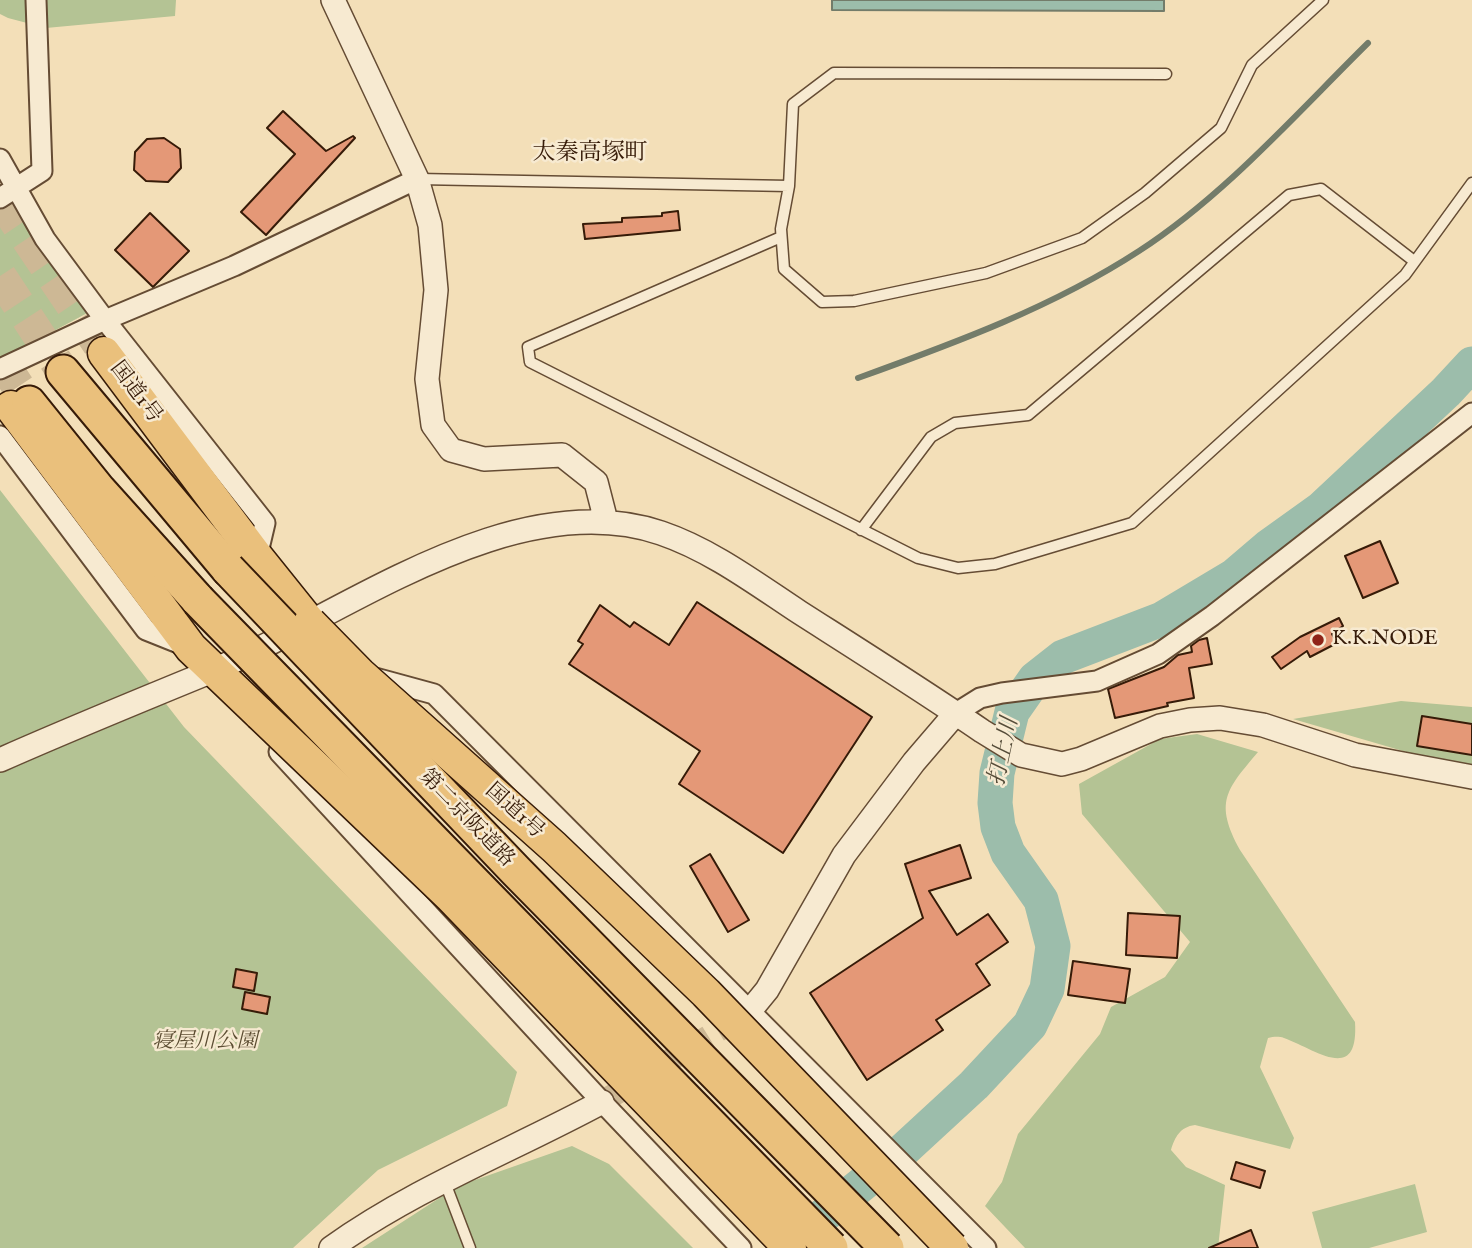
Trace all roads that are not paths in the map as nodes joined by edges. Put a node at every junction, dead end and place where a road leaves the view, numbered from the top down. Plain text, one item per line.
1 (36, 0) edge
2 (333, 0) edge
3 (1323, 0) edge
4 (1166, 74) dead end
5 (0, 159) edge
6 (417, 180) junction
7 (1472, 183) edge
8 (789, 186) junction
9 (8, 192) edge
10 (782, 237) junction
11 (1414, 261) junction
12 (105, 320) junction
13 (104, 353) tunnel mouth
14 (0, 369) edge
15 (63, 372) tunnel mouth
16 (1472, 413) edge
17 (13, 415) edge
18 (606, 521) junction
19 (861, 530) junction
20 (243, 564) junction
21 (310, 623) junction
22 (213, 670) junction
23 (360, 674) junction
24 (956, 713) junction
25 (260, 714) junction
26 (0, 760) edge
27 (1472, 777) edge
28 (749, 1012) junction
29 (601, 1102) junction
30 (444, 1179) junction
31 (331, 1248) edge
32 (470, 1248) edge
33 (741, 1248) edge
34 (790, 1248) edge
35 (831, 1248) edge
36 (887, 1248) edge
37 (952, 1248) edge
38 (986, 1248) edge

1 - 9 street
2 - 6 street
3 - 10 lane
4 - 8 lane
5 - 9 street
6 - 8 lane
6 - 12 street
6 - 18 street
7 - 11 lane
8 - 10 lane
9 - 12 street
10 - 19 lane
11 - 19 lane
11 - 19 lane
12 - 14 street
12 - 20 street
13 - 20 highway, 国道1号
15 - 20 highway, 第二京阪道路
16 - 24 street
17 - 22 highway
17 - 35 highway, 第二京阪道路, bridge
18 - 21 street
18 - 24 street
20 - 21 highway, 国道1号
20 - 36 highway, 第二京阪道路, bridge
21 - 22 street
21 - 23 highway, 国道1号, bridge
22 - 25 highway
22 - 26 street
23 - 28 street
23 - 37 highway, 国道1号, bridge
24 - 27 street
24 - 28 street
25 - 29 street
25 - 34 highway, bridge
28 - 38 street
29 - 30 street
29 - 33 street
30 - 31 street
30 - 32 lane

